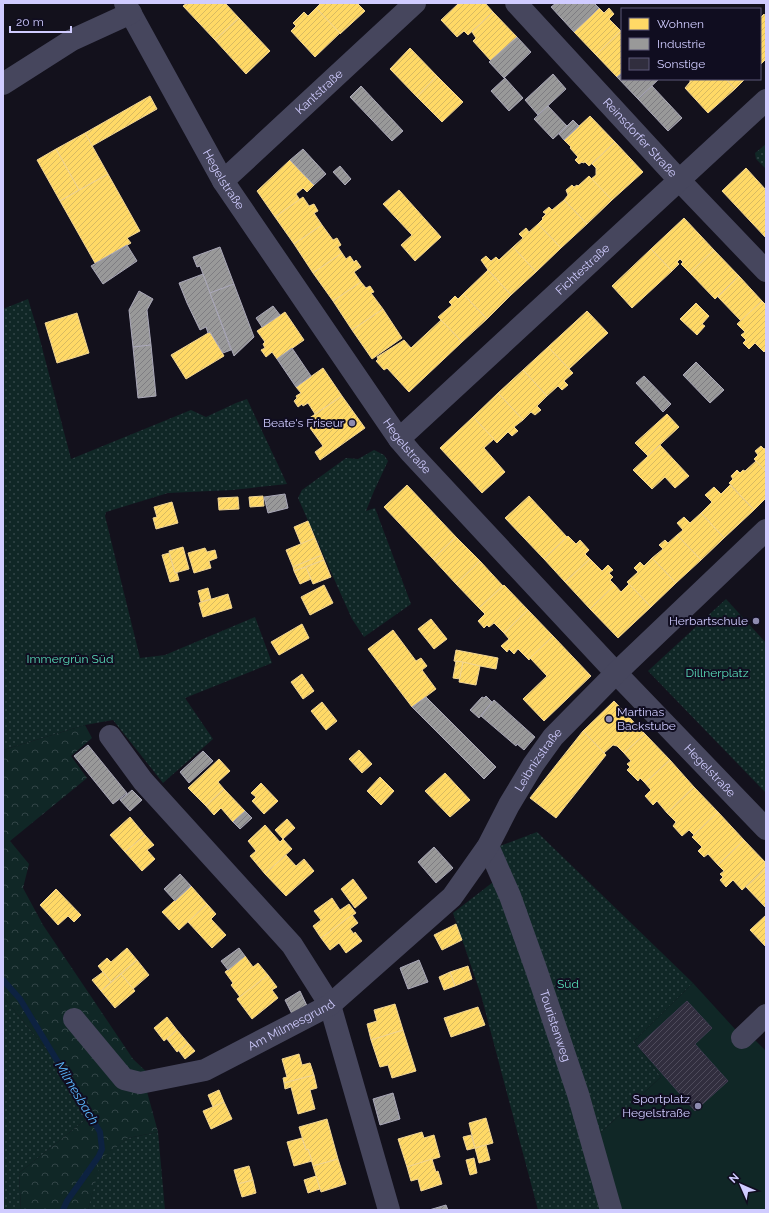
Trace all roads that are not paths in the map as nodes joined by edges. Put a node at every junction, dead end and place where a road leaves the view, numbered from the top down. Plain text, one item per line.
1 (415, 3) edge
2 (516, 3) edge
3 (128, 8) edge
4 (3, 84) edge
5 (766, 100) edge
6 (222, 181) junction
7 (680, 181) junction
8 (766, 271) edge
9 (399, 439) junction
10 (766, 530) edge
11 (616, 673) junction
12 (110, 736) dead end
13 (766, 829) edge
14 (488, 846) junction
15 (330, 1005) junction
16 (766, 1015) edge
17 (74, 1019) dead end
18 (742, 1038) dead end
19 (390, 1210) edge
20 (611, 1210) edge

1 - 6 street, Kantstraße
2 - 7 street, Reinsdorfer Straße
3 - 4 street
3 - 6 street, Hegelstraße
5 - 7 street, Fichtestraße
6 - 9 street, Hegelstraße
7 - 8 street, Reinsdorfer Straße
7 - 9 street, Fichtestraße
9 - 11 street, Hegelstraße
10 - 11 street, Leibnizstraße
11 - 13 street, Hegelstraße
11 - 14 street, Leibnizstraße
12 - 15 street
14 - 15 street, Leibnizstraße
14 - 20 street, Touristenweg
15 - 17 street, Am Milmesgrund
15 - 19 street, Am Milmesgrund
16 - 18 street

